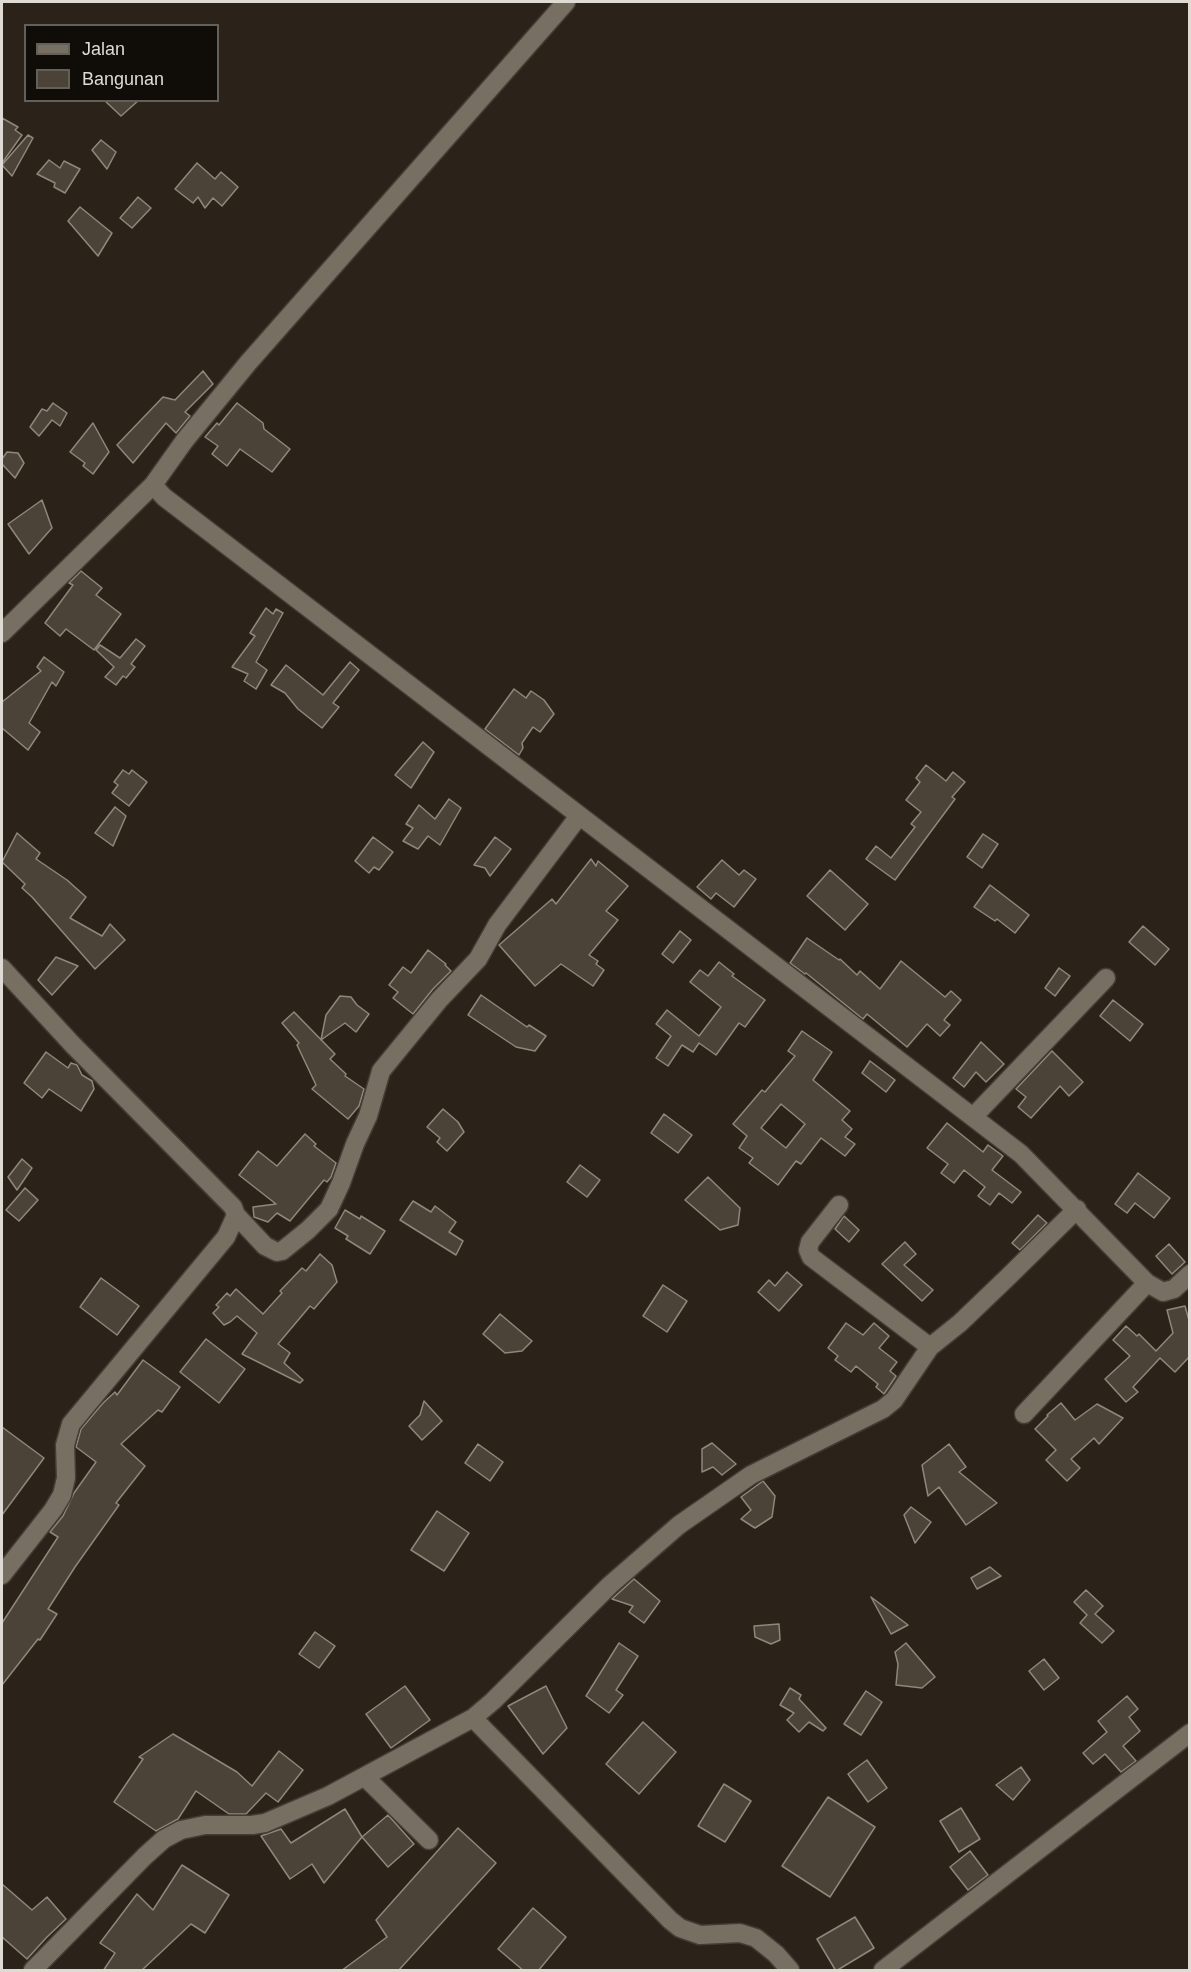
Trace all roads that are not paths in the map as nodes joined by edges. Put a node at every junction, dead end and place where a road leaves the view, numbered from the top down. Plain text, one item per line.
1 (566, 2) edge
2 (153, 485) junction
3 (2, 633) edge
4 (579, 816) junction
5 (2, 968) edge
6 (1106, 978) dead end
7 (973, 1117) junction
8 (839, 1205) dead end
9 (1077, 1209) junction
10 (236, 1215) junction
11 (1190, 1274) edge
12 (1147, 1282) junction
13 (930, 1347) junction
14 (1024, 1414) dead end
15 (2, 1575) edge
16 (474, 1718) junction
17 (1190, 1733) edge
18 (365, 1777) junction
19 (429, 1840) dead end
20 (33, 1971) edge
21 (790, 1971) edge
22 (883, 1971) edge

1 - 2 street
2 - 3 street
2 - 4 street
4 - 7 street
4 - 10 street
5 - 10 street
6 - 7 street
7 - 9 street
8 - 13 street
9 - 12 street
9 - 13 street
10 - 15 street
11 - 12 street
12 - 14 street
13 - 16 street
16 - 18 street
16 - 21 street
17 - 22 street
18 - 19 street
18 - 20 street

